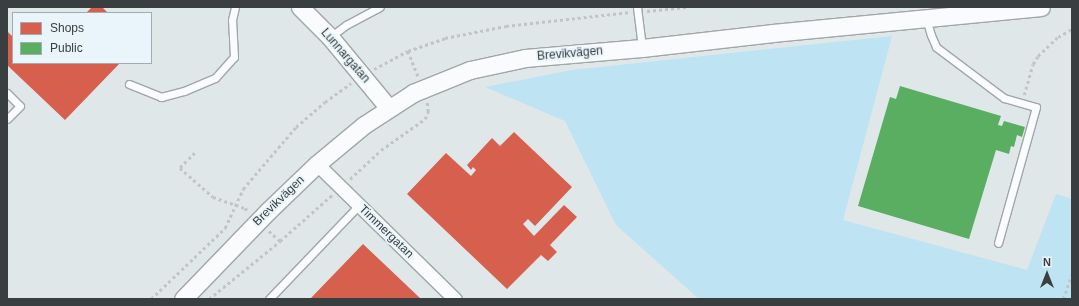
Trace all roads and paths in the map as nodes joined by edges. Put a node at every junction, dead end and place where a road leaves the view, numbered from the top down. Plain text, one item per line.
1 (235, 7) edge
2 (300, 7) edge
3 (380, 7) edge
4 (636, 7) edge
5 (1038, 7) edge
6 (1041, 7) edge
7 (926, 18) junction
8 (1072, 29) edge
9 (330, 37) junction
10 (642, 48) junction
11 (129, 84) dead end
12 (7, 93) edge
13 (1022, 103) junction
14 (388, 108) junction
15 (7, 119) edge
16 (195, 153) dead end
17 (317, 164) junction
18 (360, 205) junction
19 (259, 221) junction
20 (280, 241) dead end
21 (998, 243) dead end
22 (1072, 274) edge
23 (183, 299) edge
24 (269, 299) edge
25 (455, 299) edge
26 (1063, 299) edge

1 - 11 lane
2 - 9 street, Lunnargatan
3 - 9 lane
4 - 10 lane
5 - 6 street, Brevikvägen
5 - 7 street, Brevikvägen
7 - 10 street, Brevikvägen
7 - 13 lane
8 - 13 path
9 - 14 street, Lunnargatan
10 - 14 street, Brevikvägen
12 - 15 lane
13 - 21 lane
14 - 17 street, Brevikvägen
16 - 19 path
17 - 18 street, Timmergatan
17 - 19 street, Brevikvägen
18 - 24 lane
18 - 25 street, Timmergatan
19 - 20 path
19 - 23 street, Brevikvägen
22 - 26 path

